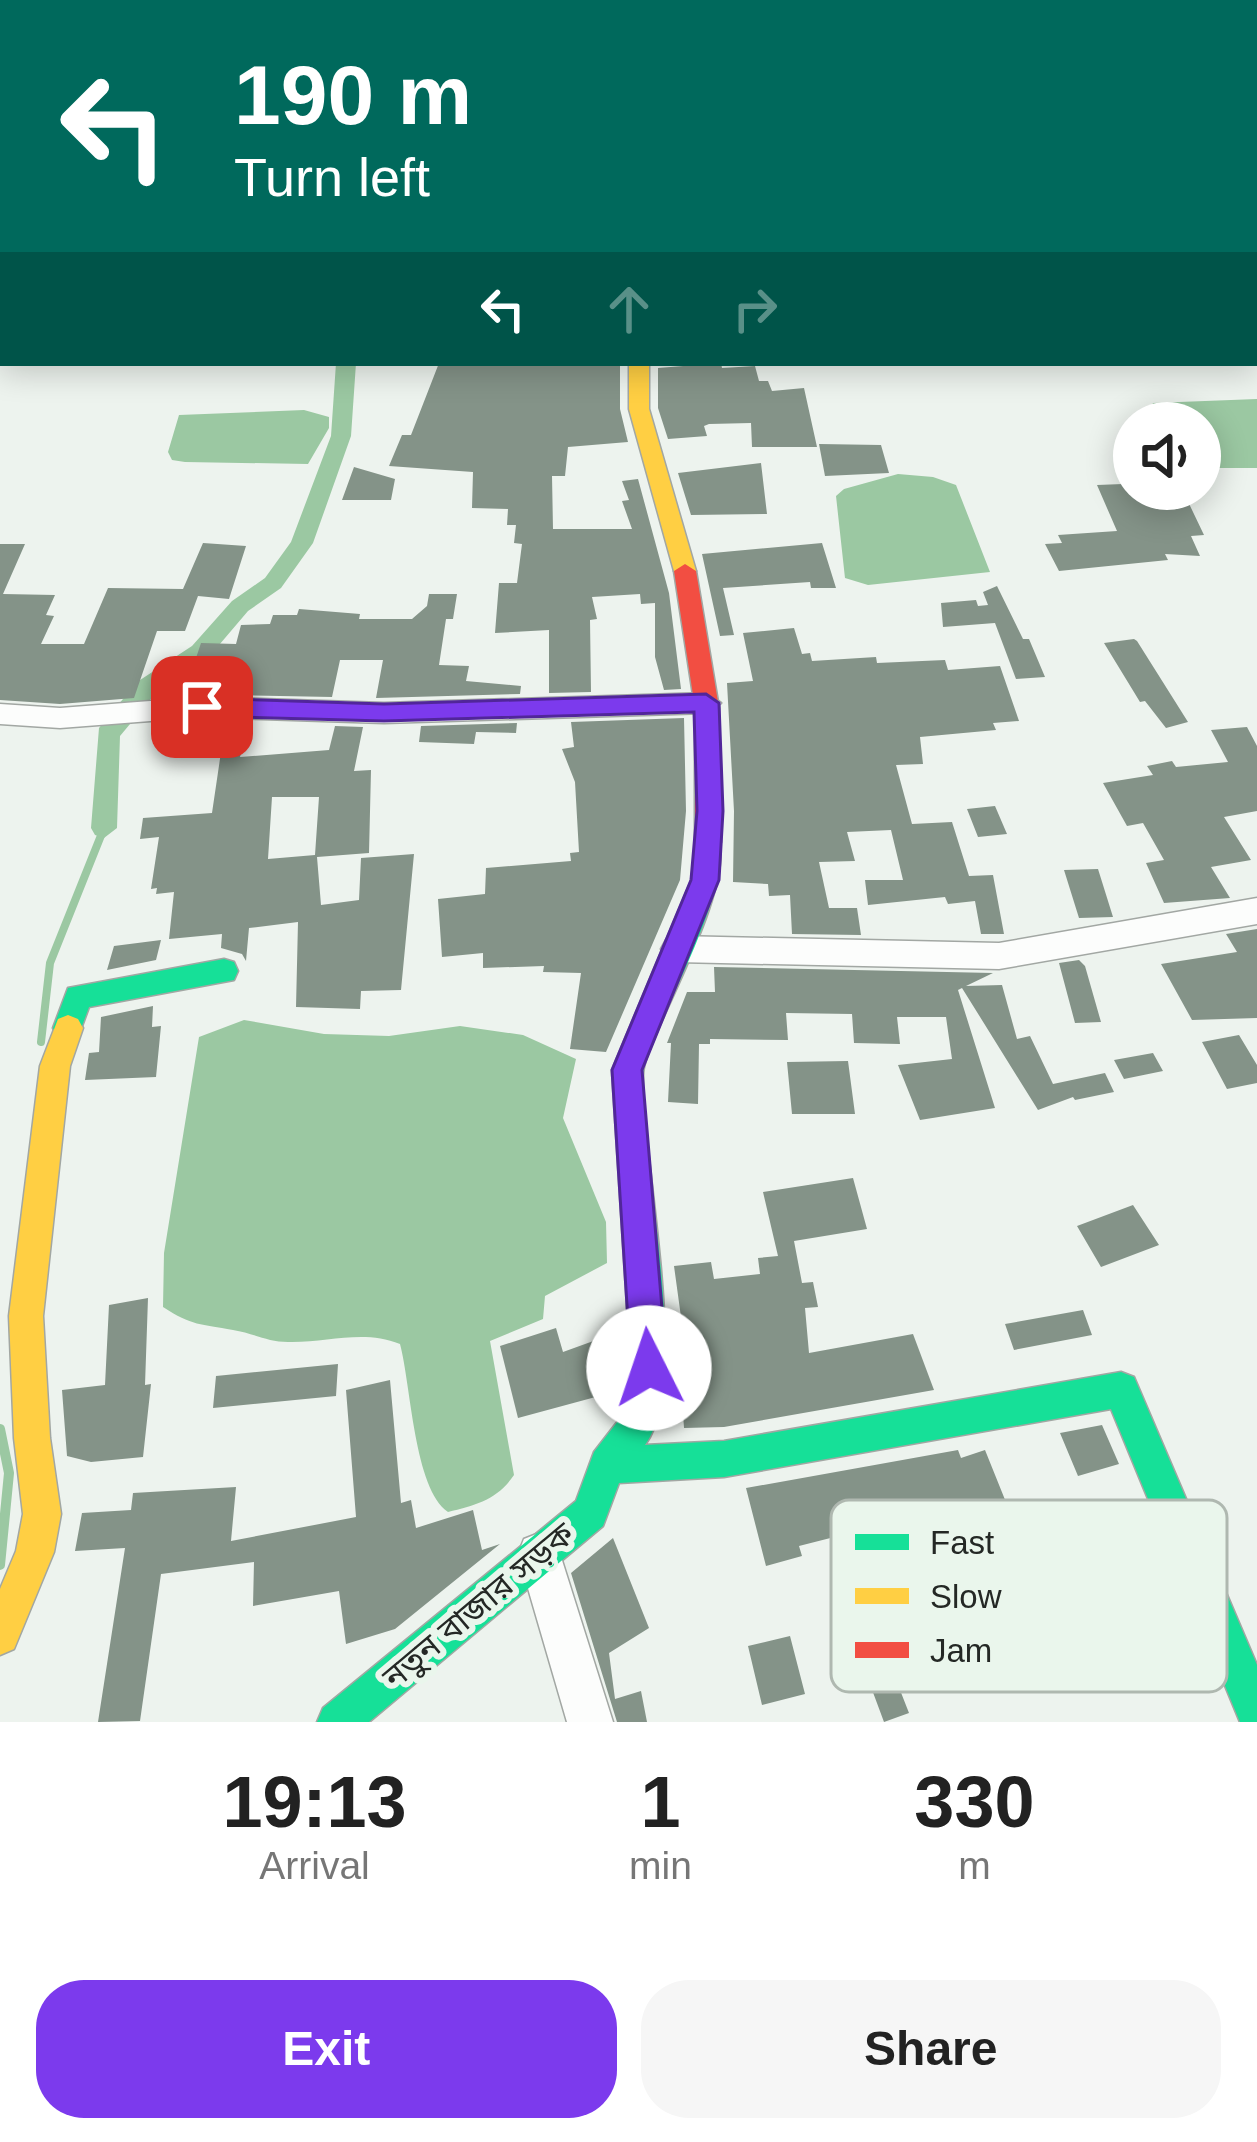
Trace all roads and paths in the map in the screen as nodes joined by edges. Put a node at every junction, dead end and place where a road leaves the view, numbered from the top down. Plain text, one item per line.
1 (639, 366) edge
2 (706, 703) junction
3 (0, 714) edge
4 (1257, 911) edge
5 (676, 949) junction
6 (224, 971) dead end
7 (607, 1465) junction
8 (1167, 1500) edge
9 (539, 1554) junction
10 (0, 1636) edge
11 (1227, 1642) edge
12 (1257, 1713) edge
13 (337, 1722) edge
14 (590, 1722) edge

1 - 2 street, নতুন বাজার সড়ক
2 - 3 street
2 - 5 street, নতুন বাজার সড়ক
4 - 5 street
5 - 7 street, নতুন বাজার সড়ক
6 - 10 street
7 - 8 street
7 - 9 street, নতুন বাজার সড়ক
9 - 13 street, নতুন বাজার সড়ক
9 - 14 street
11 - 12 street

